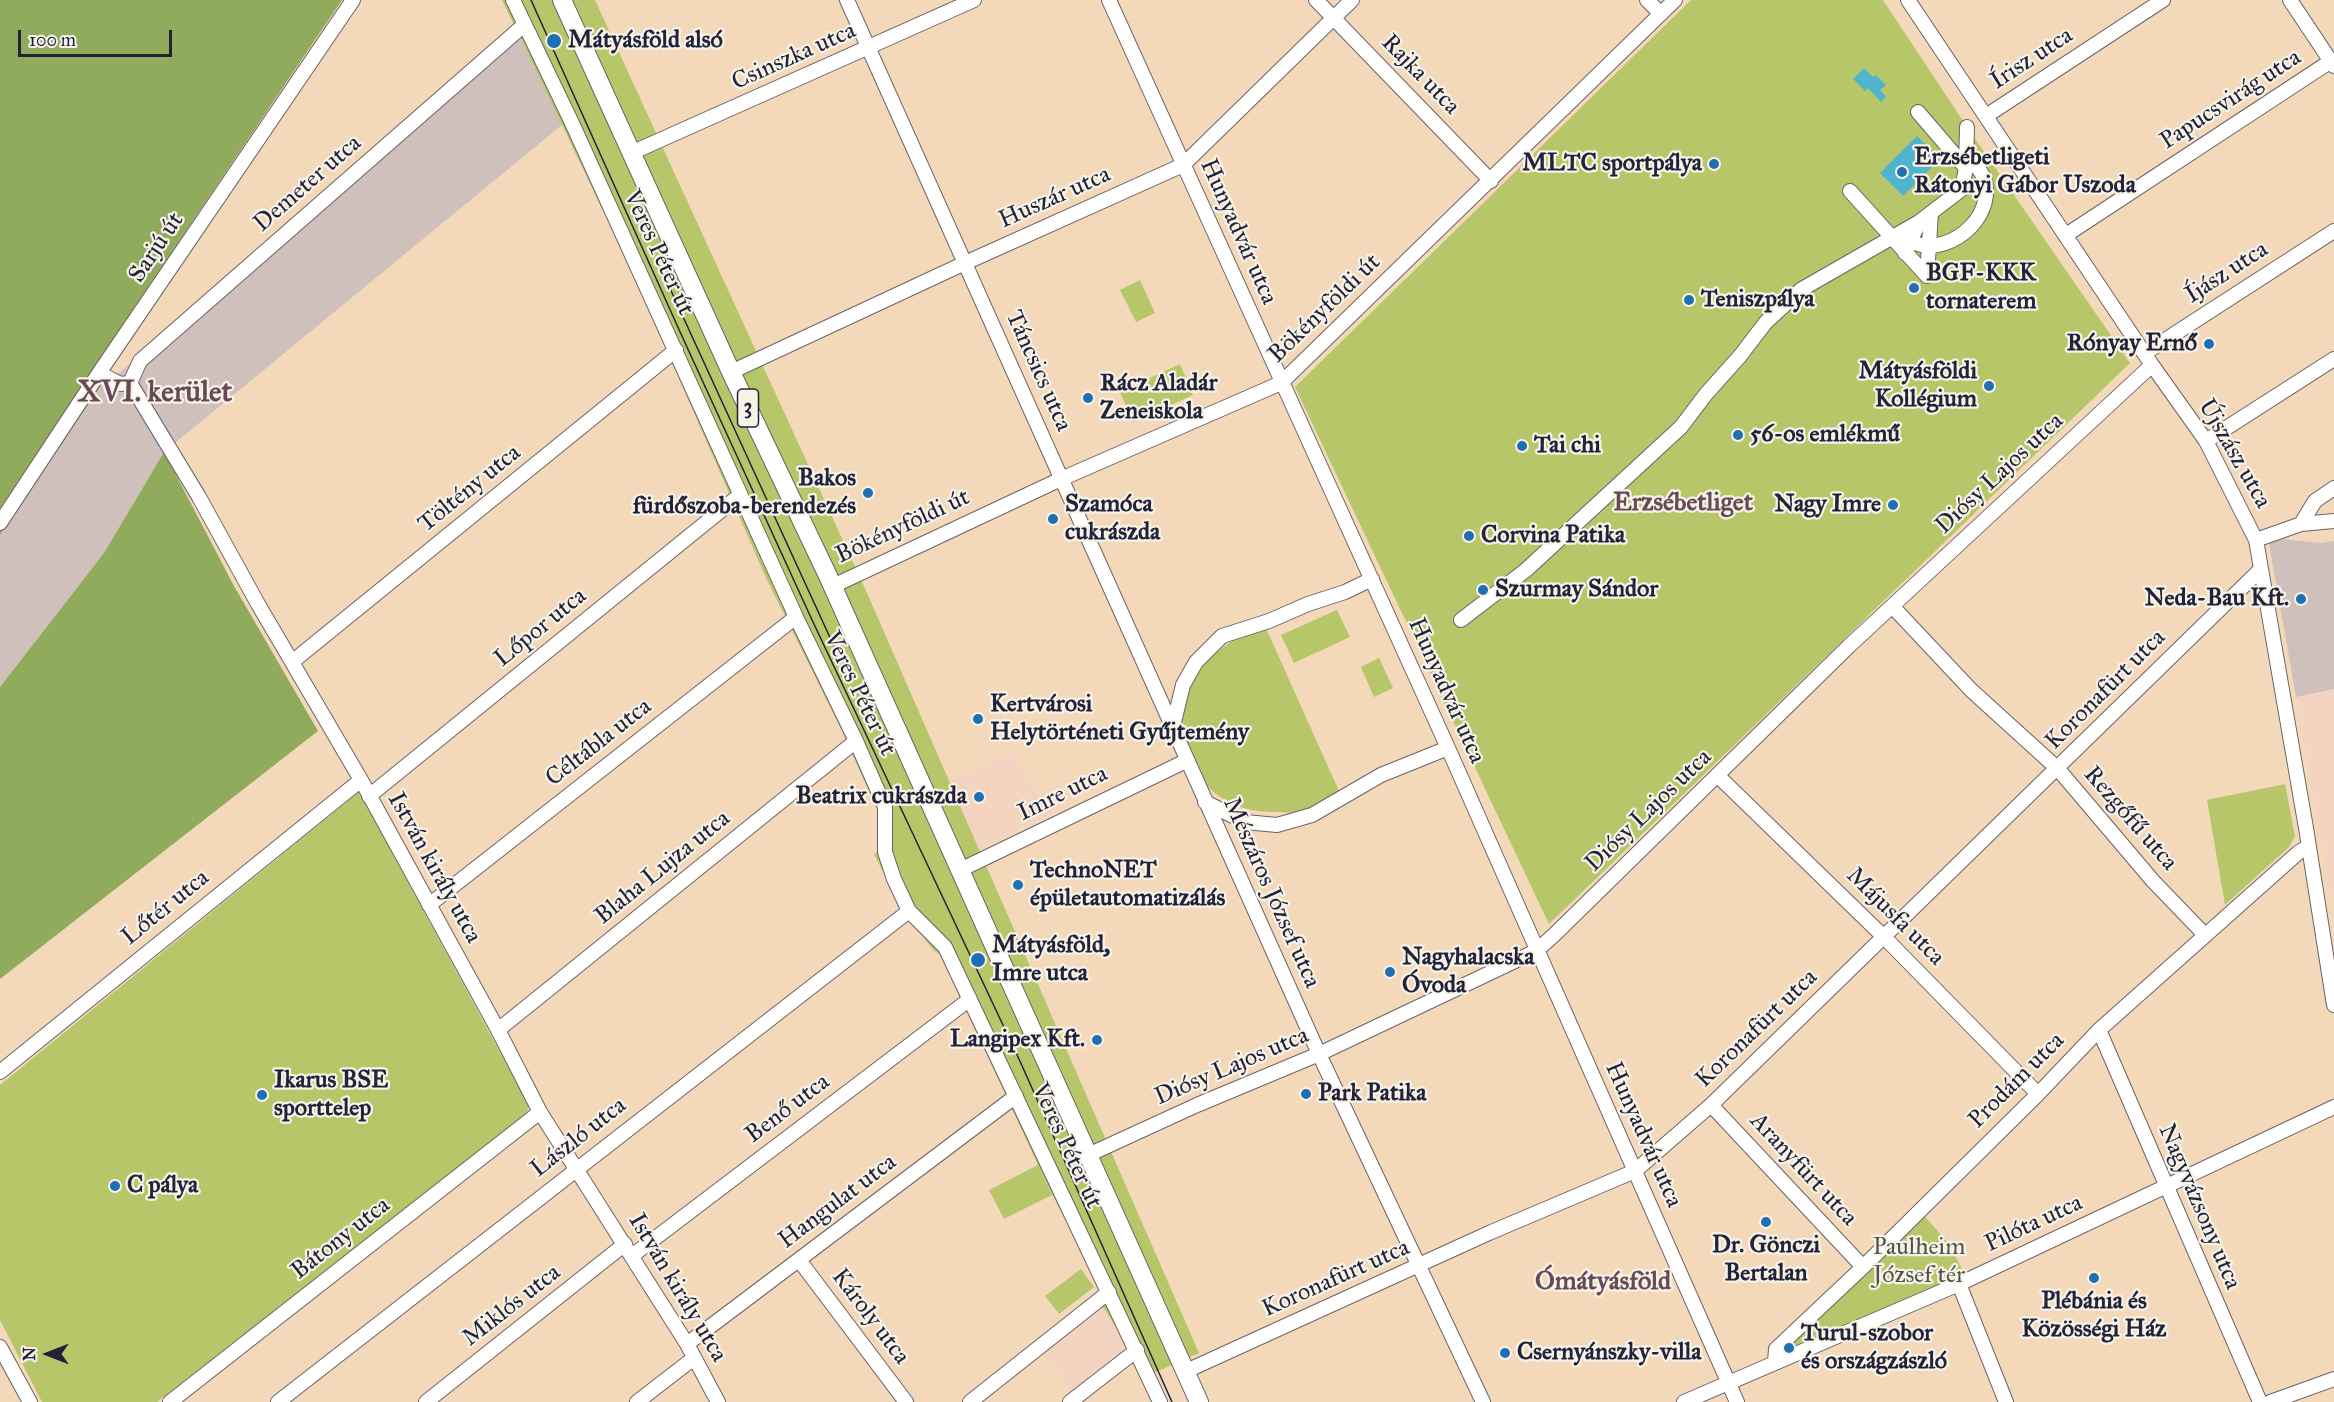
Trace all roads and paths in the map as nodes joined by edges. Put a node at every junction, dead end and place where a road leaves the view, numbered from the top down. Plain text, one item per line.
1 (353, 0) edge
2 (513, 0) edge
3 (562, 0) edge
4 (847, 0) edge
5 (974, 0) edge
6 (1109, 0) edge
7 (1316, 0) edge
8 (1352, 0) edge
9 (1647, 0) edge
10 (1675, 0) edge
11 (1908, 0) edge
12 (2163, 0) edge
13 (2290, 0) edge
14 (1661, 14) junction
15 (1335, 18) junction
16 (524, 25) junction
17 (869, 48) junction
18 (2332, 63) edge
19 (1918, 112) dead end
20 (1986, 116) junction
21 (1967, 127) dead end
22 (631, 153) junction
23 (1975, 161) junction
24 (1183, 165) junction
25 (1491, 181) junction
26 (1850, 191) dead end
27 (1930, 213) junction
28 (1919, 222) junction
29 (2334, 231) edge
30 (2066, 235) junction
31 (1891, 238) junction
32 (1929, 246) junction
33 (1907, 247) junction
34 (965, 263) junction
35 (676, 350) junction
36 (2148, 359) junction
37 (2334, 359) edge
38 (731, 372) junction
39 (99, 373) junction
40 (130, 383) junction
41 (1281, 383) junction
42 (2206, 441) junction
43 (1061, 478) junction
44 (2334, 488) edge
45 (740, 495) junction
46 (2334, 521) edge
47 (0, 523) edge
48 (2301, 524) junction
49 (2256, 540) junction
50 (2260, 570) junction
51 (1372, 579) junction
52 (833, 586) junction
53 (1893, 607) junction
54 (796, 617) junction
55 (1461, 620) dead end
56 (292, 662) junction
57 (1173, 726) junction
58 (856, 741) junction
59 (1448, 748) junction
60 (1186, 760) junction
61 (2058, 769) junction
62 (1717, 775) junction
63 (361, 780) junction
64 (369, 796) junction
65 (1205, 802) junction
66 (2309, 846) junction
67 (960, 870) junction
68 (429, 905) junction
69 (909, 911) junction
70 (2205, 935) junction
71 (1884, 938) junction
72 (1536, 951) junction
73 (970, 999) junction
74 (2334, 1005) edge
75 (498, 1030) junction
76 (2098, 1030) junction
77 (1319, 1054) junction
78 (0, 1072) edge
79 (2038, 1094) junction
80 (1016, 1096) junction
81 (1711, 1105) junction
82 (2334, 1107) edge
83 (540, 1112) junction
84 (1088, 1155) junction
85 (576, 1168) junction
86 (1635, 1171) junction
87 (2166, 1188) junction
88 (629, 1250) junction
89 (799, 1260) junction
90 (1420, 1265) junction
91 (1863, 1267) junction
92 (1959, 1284) junction
93 (1110, 1293) junction
94 (687, 1344) junction
95 (0, 1347) edge
96 (1137, 1350) junction
97 (694, 1358) junction
98 (1775, 1362) junction
99 (1184, 1372) junction
100 (2334, 1379) edge
101 (1728, 1382) junction
102 (30, 1402) edge
103 (170, 1402) edge
104 (278, 1402) edge
105 (426, 1402) edge
106 (637, 1402) edge
107 (718, 1402) edge
108 (906, 1402) edge
109 (970, 1402) edge
110 (1070, 1402) edge
111 (1160, 1402) edge
112 (1198, 1402) edge
113 (1483, 1402) edge
114 (1684, 1402) edge
115 (1737, 1402) edge
116 (2006, 1402) edge
117 (2260, 1402) edge
118 (2270, 1402) edge

1 - 39 street, Sarjú út
2 - 16 street, Veres Péter út
3 - 22 main road, Veres Péter út / 3
4 - 17 street, Táncsics utca
5 - 17 street, Csinszka utca
6 - 24 street, Hunyadvár utca
7 - 15 street, Rajka utca
8 - 15 street, Huszár utca
9 - 14 street
10 - 14 street, Bökényföldi út
11 - 20 street, Újszász utca
12 - 20 street, Írisz utca
13 - 18 street
14 - 25 street, Bökényföldi út
15 - 24 street, Huszár utca
15 - 25 street, Rajka utca
16 - 35 street, Veres Péter út
16 - 40 street, Demeter utca
17 - 22 street, Csinszka utca
17 - 34 street, Táncsics utca
18 - 30 street, Papucsvirág utca
19 - 23 street
20 - 30 street, Újszász utca
21 - 23 street
22 - 38 main road, Veres Péter út / 3
23 - 27 street
23 - 32 street
24 - 34 street, Huszár utca
24 - 41 street, Hunyadvár utca
25 - 41 street, Bökényföldi út
26 - 31 street
27 - 28 street
27 - 32 street
28 - 31 street
28 - 33 street
29 - 36 street, Íjász utca
30 - 36 street, Újszász utca
31 - 33 street
31 - 55 street
32 - 33 street
32 - 33 street
34 - 38 street, Huszár utca
34 - 43 street, Táncsics utca
35 - 45 street, Veres Péter út
35 - 56 street, Töltény utca
36 - 42 street, Újszász utca
36 - 53 street, Diósy Lajos utca
37 - 42 street
38 - 52 main road, Veres Péter út / 3
39 - 40 street
39 - 47 street, Sarjú út
40 - 56 street, István király utca
41 - 43 street, Bökényföldi út
41 - 51 street, Hunyadvár utca
42 - 49 street, Újszász utca
43 - 52 street, Bökényföldi út
43 - 57 street, Táncsics utca
44 - 48 street
45 - 54 street, Veres Péter út
45 - 64 street, Lőpor utca
46 - 48 street
48 - 49 street
49 - 50 street, Újszász utca
50 - 61 street, Koronafürt utca
50 - 66 street, Újszász utca
51 - 57 street
51 - 59 street, Hunyadvár utca
52 - 67 main road, Veres Péter út / 3
53 - 61 street, Rezgőfű utca
53 - 62 street, Diósy Lajos utca
54 - 58 street, Veres Péter út
54 - 68 street, Céltábla utca
56 - 63 street, István király utca
57 - 60 street, Táncsics utca
58 - 69 street, Veres Péter út
58 - 75 street, Blaha Lujza utca
59 - 65 street
59 - 72 street, Hunyadvár utca
60 - 65 street, Mészáros József utca
60 - 67 street, Imre utca
61 - 70 street, Rezgőfű utca
61 - 71 street, Koronafürt utca
62 - 71 street, Májusfa utca
62 - 72 street, Diósy Lajos utca
63 - 64 street, István király utca
63 - 78 street, Lőtér utca
64 - 68 street, István király utca
65 - 77 street, Mészáros József utca
66 - 70 street, Prodám utca
66 - 74 street, Újszász utca
67 - 84 main road, Veres Péter út / 3
68 - 75 street, István király utca
69 - 73 street, Veres Péter út
69 - 85 street, László utca
70 - 76 street, Prodám utca
71 - 79 street, Májusfa utca
71 - 81 street, Koronafürt utca
72 - 77 street, Diósy Lajos utca
72 - 86 street, Hunyadvár utca
73 - 80 street, Veres Péter út
73 - 88 street, Benő utca
75 - 83 street, István király utca
76 - 79 street, Prodám utca
76 - 87 street, Nagyvázsony utca
77 - 84 street, Diósy Lajos utca
77 - 90 street, Mészáros József utca
79 - 91 street, Prodám utca
80 - 89 street, Hangulat utca
80 - 93 street, Veres Péter út
81 - 86 street, Koronafürt utca
81 - 91 street, Aranyfürt utca
82 - 87 street, Pilóta utca
83 - 85 street, István király utca
83 - 103 street, Bátony utca
84 - 99 main road, Veres Péter út / 3
85 - 88 street, István király utca
85 - 104 street, László utca
86 - 90 street, Koronafürt utca
86 - 101 street, Hunyadvár utca
87 - 92 street, Pilóta utca
87 - 117 street, Nagyvázsony utca
88 - 94 street, István király utca
88 - 105 street, Miklós utca
89 - 94 street, Hangulat utca
89 - 108 street, Károly utca
90 - 99 street, Koronafürt utca
90 - 113 street, Mészáros József utca
91 - 98 street, Prodám utca
92 - 98 street, Pilóta utca
92 - 116 street
93 - 96 street, Veres Péter út
93 - 109 street
94 - 97 street, István király utca
95 - 102 street
96 - 110 street
96 - 111 street, Veres Péter út
97 - 106 street
97 - 107 street, István király utca
98 - 101 street, Pilóta utca
99 - 112 main road, Veres Péter út / 3
100 - 118 street
101 - 114 street, Pilóta utca
101 - 115 street, Hunyadvár utca

